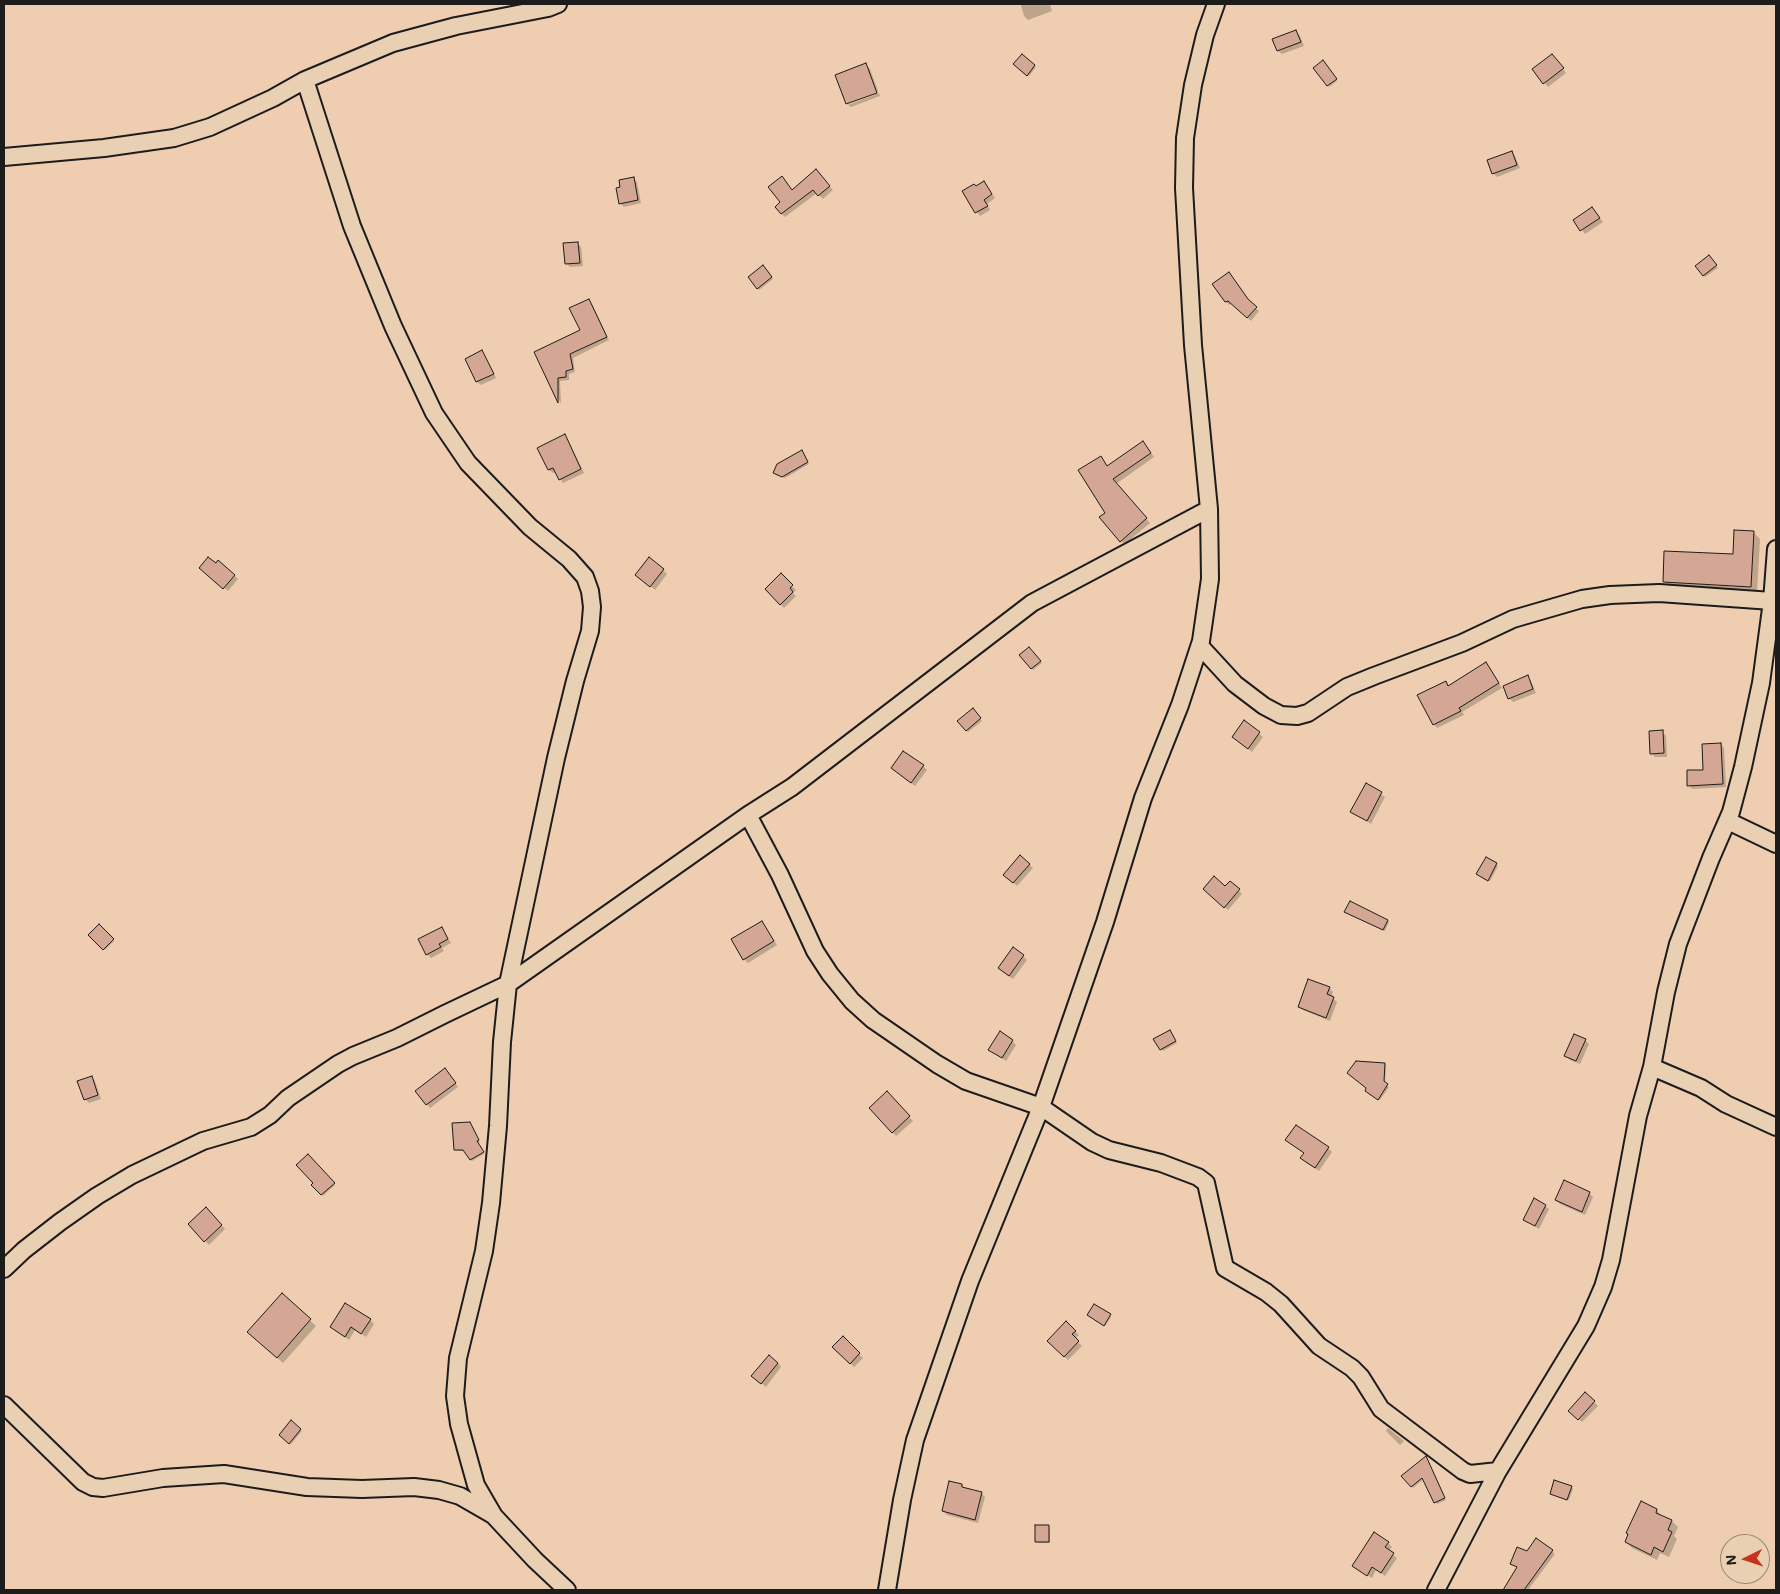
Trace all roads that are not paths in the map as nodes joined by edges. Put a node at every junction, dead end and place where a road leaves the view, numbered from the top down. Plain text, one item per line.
1 (558, 4) edge
2 (1216, 4) edge
3 (305, 80) junction
4 (4, 156) edge
5 (1209, 510) junction
6 (1776, 549) edge
7 (1772, 601) junction
8 (1200, 646) junction
9 (748, 815) junction
10 (1728, 821) junction
11 (1776, 844) edge
12 (508, 984) junction
13 (1652, 1067) junction
14 (1041, 1107) junction
15 (1776, 1127) edge
16 (4, 1269) edge
17 (4, 1404) edge
18 (1498, 1472) junction
19 (494, 1516) junction
20 (567, 1590) edge
21 (888, 1590) edge
22 (1436, 1590) edge

1 - 3 street
2 - 5 street
3 - 4 street
3 - 12 street
5 - 8 street
5 - 9 street
6 - 7 street
7 - 8 street
7 - 10 street
8 - 14 street
9 - 12 street
9 - 14 street
10 - 11 street
10 - 13 street
12 - 16 street
12 - 19 street
13 - 15 street
13 - 18 street
14 - 18 street
14 - 21 street
17 - 19 street
18 - 22 street
19 - 20 street

